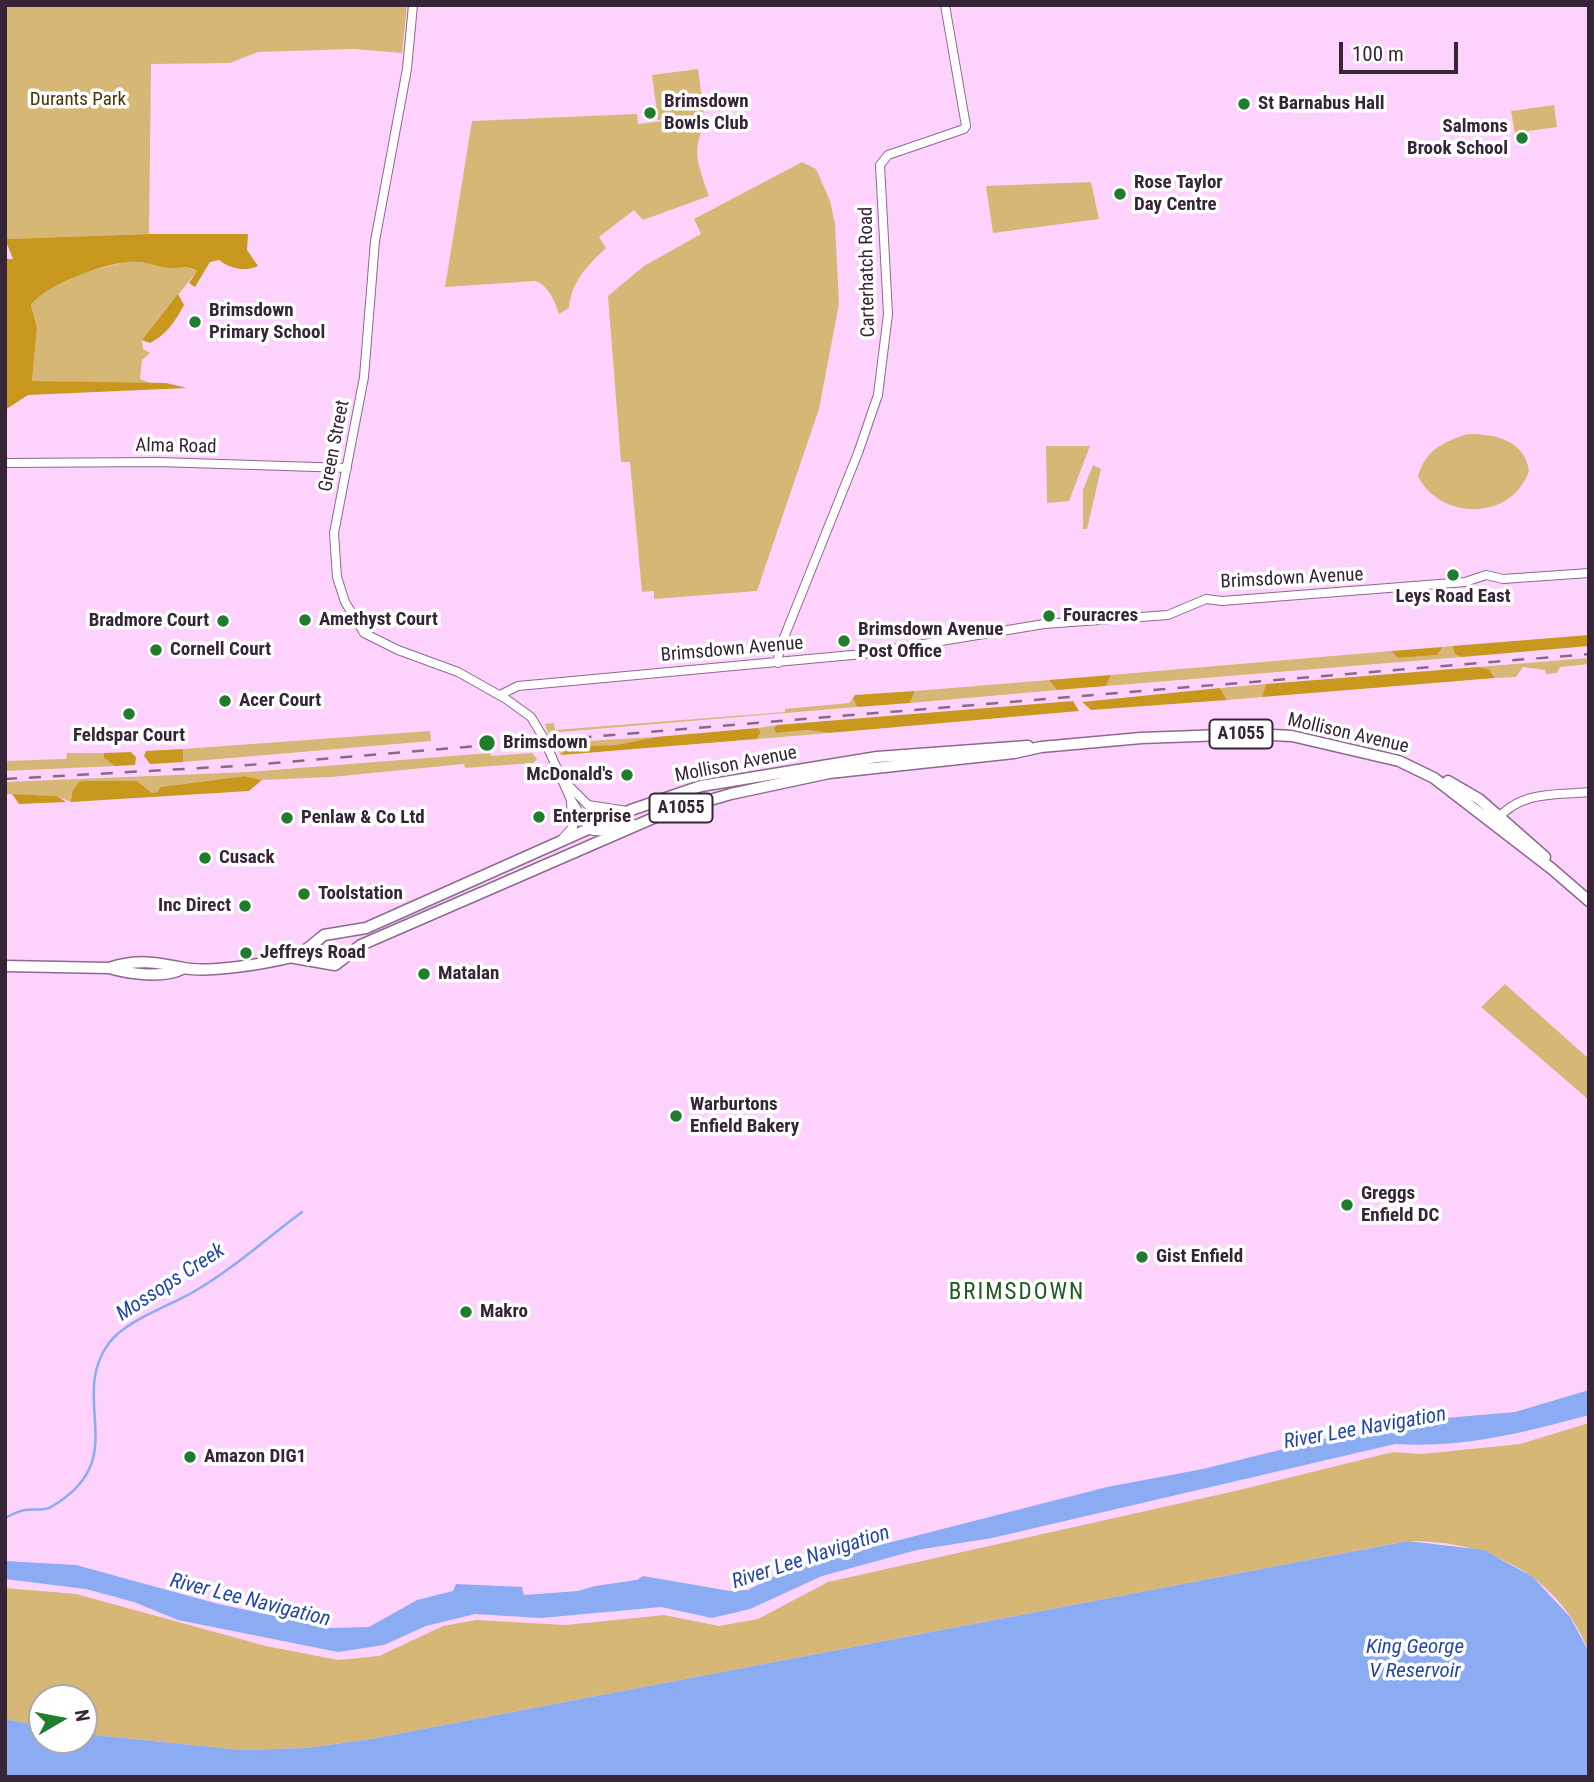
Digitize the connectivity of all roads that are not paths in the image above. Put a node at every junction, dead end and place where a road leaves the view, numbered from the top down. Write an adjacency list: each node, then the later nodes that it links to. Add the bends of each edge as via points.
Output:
1 (413, 5): 4 (street, Green Street, via 404,86 381,201 364,377)
2 (945, 5): 6 (street, Carterhatch Road, via 967,126 888,155 880,165 888,314 878,395 779,650)
3 (5, 463): 4 (street, Alma Road)
4 (347, 468): 7 (street, Green Street, via 334,533 334,559 345,602 365,633)
5 (1589, 573): 6 (street, Brimsdown Avenue, via 1503,579 1486,575 1465,582 1206,599 1168,615 1044,624)
6 (778, 663): 7 (street, Brimsdown Avenue, via 519,686)
7 (500, 695): 9 (street, Green Street, via 534,721)
8 (1041, 747): 13 (main road, Mollison Avenue / A1055, via 1013,745 847,760 701,786); 14 (main road, Mollison Avenue / A1055, via 1219,734 1292,736 1399,761 1446,780 1471,794); 15 (main road, Mollison Avenue / A1055, via 829,773 731,794)
9 (561, 778): 11 (street, Green Street); 12 (street, Green Street)
10 (1589, 792): 14 (street, via 1525,798)
11 (570, 800): 15 (street, Green Street); 16 (street, via 573,827)
12 (588, 804): 13 (street); 15 (street, Green Street)
13 (631, 810): 15 (main road, Mollison Avenue / A1055)
14 (1496, 820): 17 (main road, Mollison Avenue / A1055, via 1546,858 1552,869)
15 (596, 832): 16 (main road, Mollison Avenue / A1055); 20 (main road, Mollison Avenue / A1055)
16 (553, 847): 18 (main road, Mollison Avenue / A1055, via 366,928)
17 (1589, 901)
18 (338, 934): 19 (main road, Mollison Avenue / A1055, via 324,935); 20 (main road, via 346,941)
19 (317, 943): 21 (main road, Mollison Avenue / A1055); 22 (main road, via 316,954)
20 (347, 956): 22 (main road, Mollison Avenue / A1055, via 335,965)
21 (289, 957): 22 (main road, Mollison Avenue / A1055); 23 (main road, Mollison Avenue / A1055, via 184,968 174,973)
22 (323, 963)
23 (5, 966)

